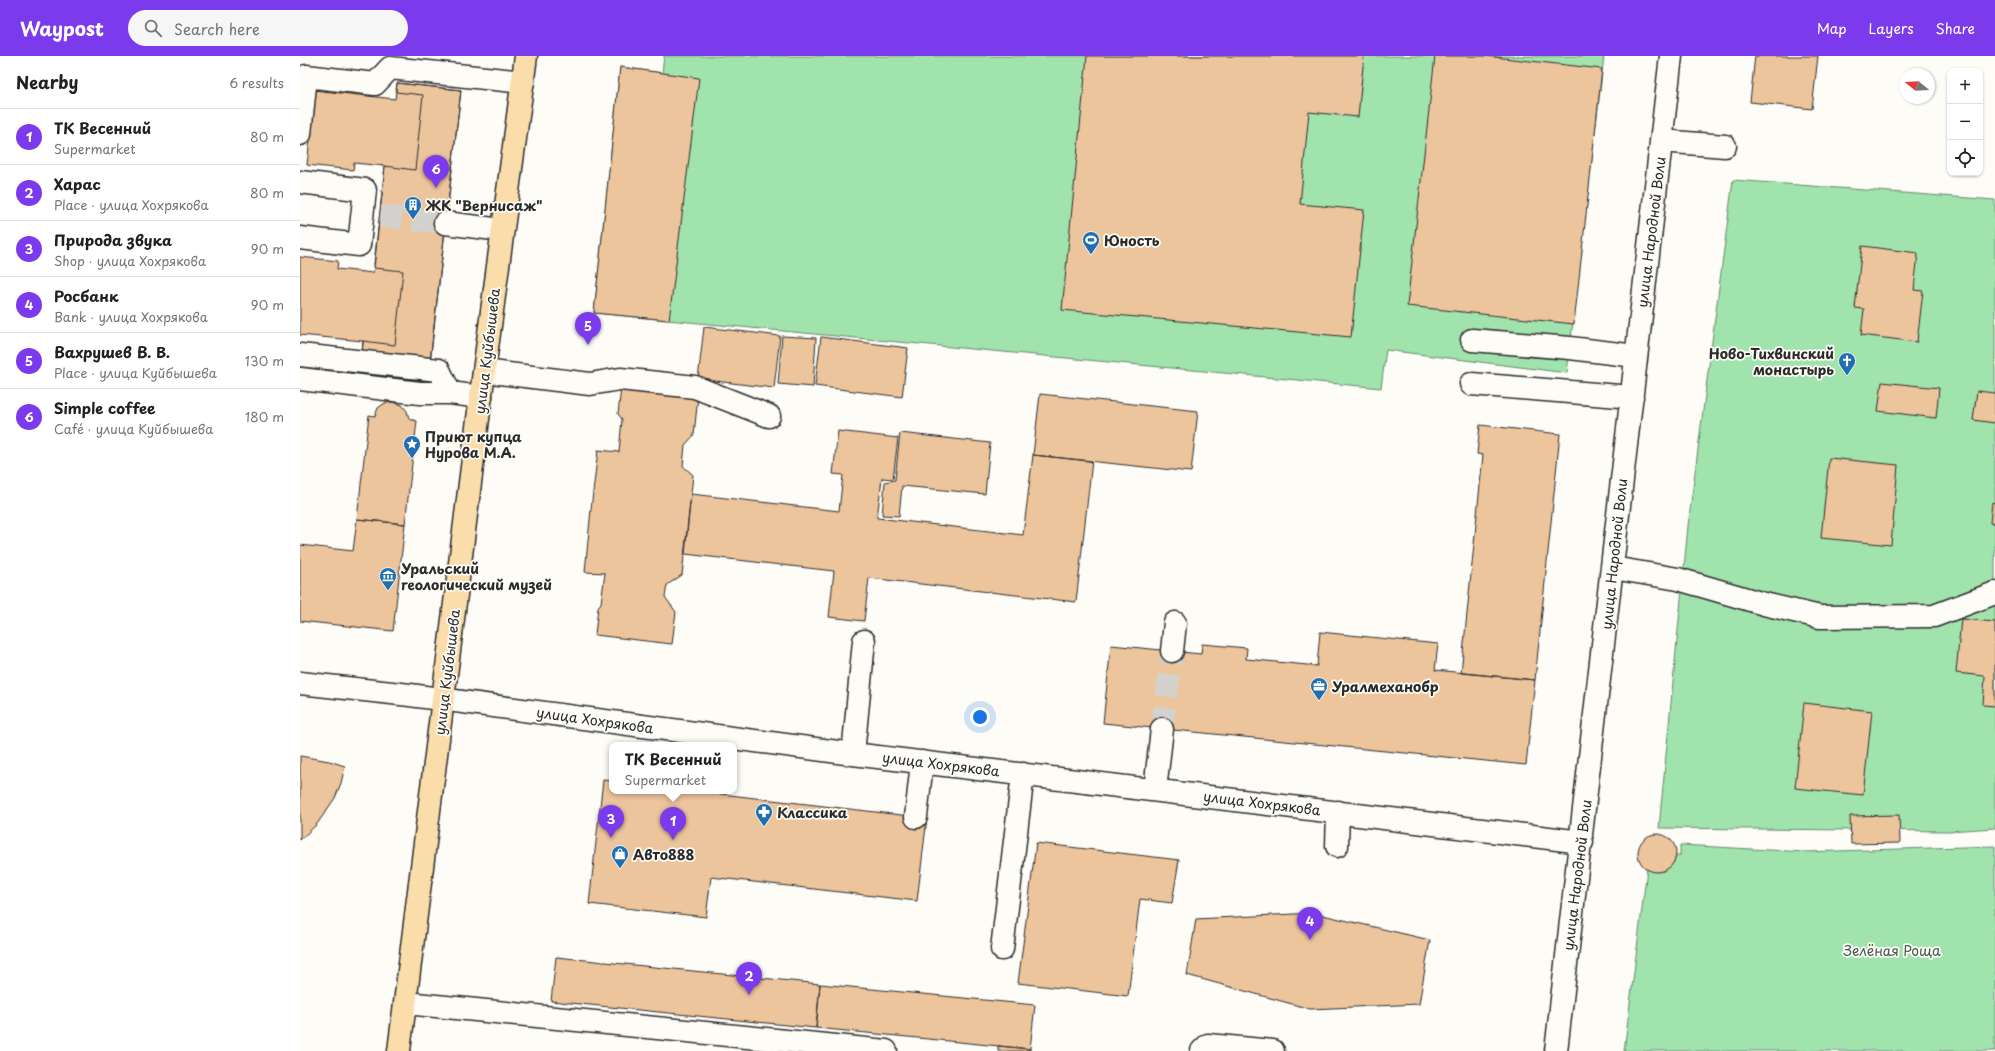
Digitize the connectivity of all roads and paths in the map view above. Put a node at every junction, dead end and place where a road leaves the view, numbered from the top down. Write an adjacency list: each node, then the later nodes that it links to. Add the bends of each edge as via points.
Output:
1 (526, 56): 3 (main road, улица Куйбышева)
2 (1671, 56): 5 (street, улица Народной Воли)
3 (523, 82): 4 (street, via 390,68 376,84 306,76); 9 (main road, улица Куйбышева)
4 (300, 134)
5 (1661, 141): 6 (street); 13 (street, улица Народной Воли)
6 (1725, 146)
7 (300, 182): 10 (street, via 365,190 371,215 359,245)
8 (445, 223): 9 (street)
9 (502, 230): 14 (main road, улица Куйбышева)
10 (300, 238)
11 (1472, 340): 13 (street)
12 (300, 355): 17 (street, via 439,370)
13 (1636, 356): 19 (street, улица Народной Воли)
14 (484, 371): 18 (main road, улица Куйбышева); 20 (street, via 590,384 620,378 695,387)
15 (300, 379): 17 (street, via 420,393)
16 (1471, 384): 19 (street)
17 (450, 393): 18 (street)
18 (481, 397): 27 (main road, улица Куйбышева)
19 (1632, 397): 21 (street, улица Народной Воли)
20 (769, 416)
21 (1613, 568): 22 (street, via 1678,579 1820,617 1934,616); 35 (street, улица Народной Воли)
22 (1995, 593)
23 (1175, 623): 25 (street)
24 (864, 641): 29 (street)
25 (1172, 651)
26 (300, 683): 27 (street, улица Хохрякова)
27 (443, 700): 29 (street, улица Хохрякова); 38 (main road, улица Куйбышева)
28 (1162, 729): 32 (street)
29 (853, 754): 30 (street, улица Хохрякова)
30 (922, 762): 31 (street, улица Хохрякова); 34 (street)
31 (1023, 774): 32 (street, улица Хохрякова); 37 (street)
32 (1155, 790): 33 (street, улица Хохрякова)
33 (1338, 812): 35 (street, улица Хохрякова); 36 (street)
34 (916, 817)
35 (1582, 842): 43 (street, улица Народной Воли)
36 (1338, 846)
37 (1002, 949)
38 (406, 1003): 40 (main road, улица Куйбышева); 41 (street)
39 (1206, 1049): 42 (street)
40 (399, 1051)
41 (886, 1051)
42 (1273, 1051)
43 (1556, 1051)

